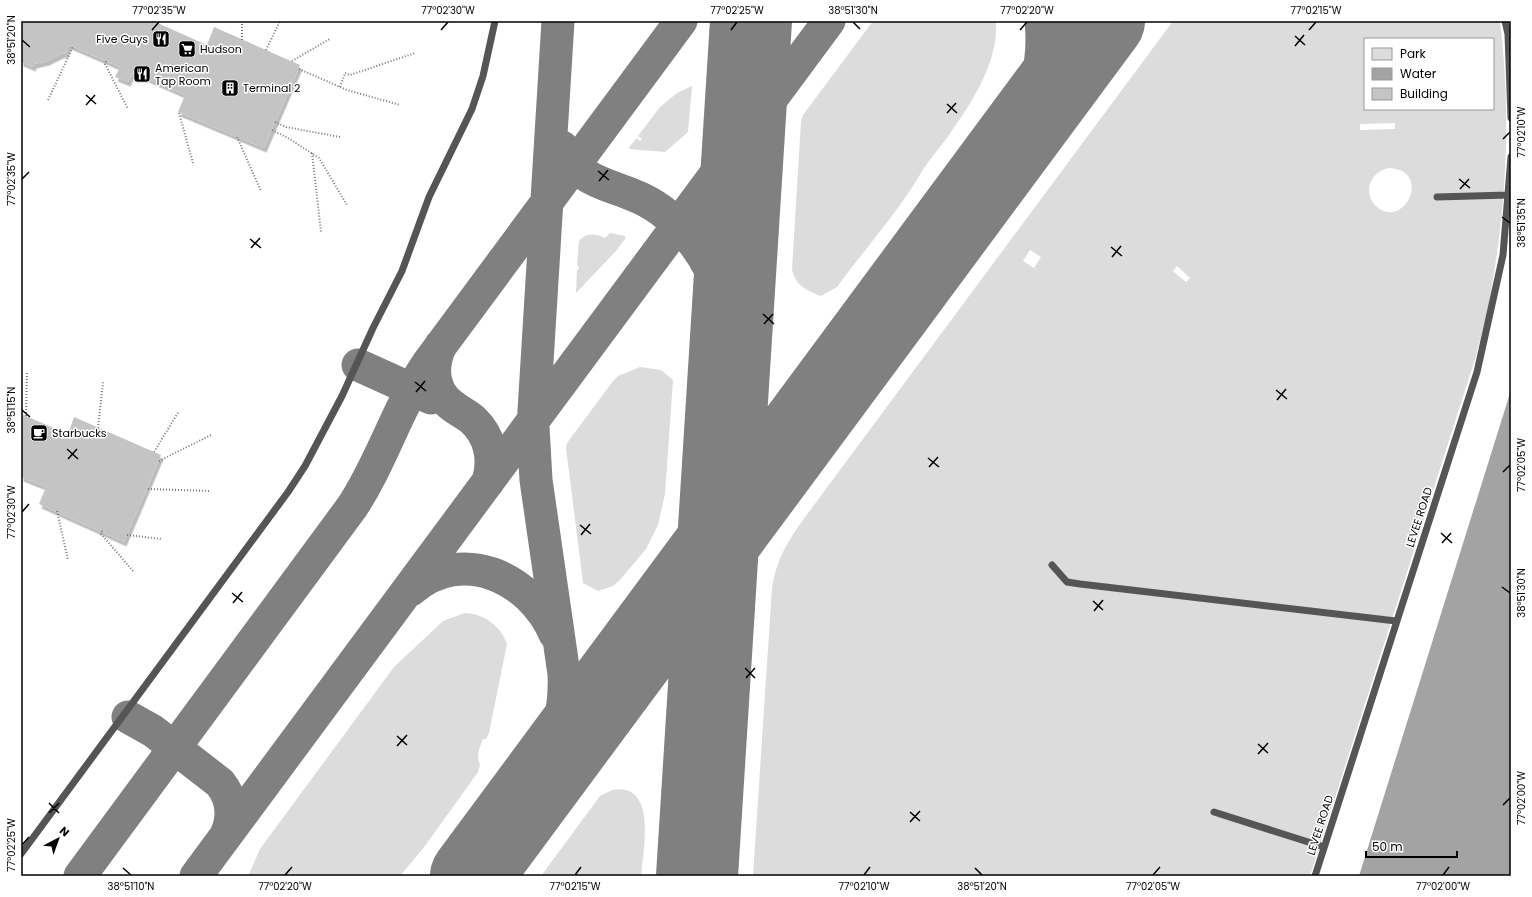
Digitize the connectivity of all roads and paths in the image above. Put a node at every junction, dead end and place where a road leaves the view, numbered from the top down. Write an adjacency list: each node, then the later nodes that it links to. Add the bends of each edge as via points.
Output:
1 (242, 21): 6 (path)
2 (280, 21): 8 (path)
3 (495, 21): 51 (lane, via 483,76 472,109 429,197 402,272 305,466)
4 (1505, 21): 18 (lane, via 1508,34)
5 (330, 38): 11 (path)
6 (242, 40)
7 (73, 47): 14 (path)
8 (266, 50)
9 (415, 53): 13 (path, via 350,75 345,74)
10 (106, 61): 16 (path, via 105,64)
11 (292, 61)
12 (299, 68): 13 (path)
13 (340, 87): 15 (path)
14 (48, 100)
15 (400, 105)
16 (128, 109)
17 (180, 113): 25 (path)
18 (1511, 118)
19 (276, 122): 22 (path, via 286,127)
20 (272, 130): 23 (path)
21 (237, 137): 26 (path)
22 (340, 138)
23 (312, 153): 29 (path, via 319,158); 30 (path)
24 (1511, 157): 27 (lane, LEVEE ROAD)
25 (193, 163)
26 (261, 191)
27 (1508, 195): 28 (lane); 48 (lane, LEVEE ROAD, via 1503,255 1477,372)
28 (1437, 197)
29 (347, 205)
30 (321, 232)
31 (27, 371): 34 (path)
32 (103, 382): 35 (path)
33 (179, 411): 37 (path)
34 (26, 416)
35 (98, 428)
36 (211, 434): 38 (path)
37 (154, 452)
38 (159, 461)
39 (148, 489): 40 (path)
40 (210, 491)
41 (56, 511): 45 (path)
42 (102, 531): 47 (path, via 101,534)
43 (127, 535): 44 (path)
44 (162, 538)
45 (68, 560)
46 (1052, 565): 48 (lane, via 1067,582)
47 (134, 572)
48 (1396, 621): 50 (lane, LEVEE ROAD)
49 (1214, 812): 50 (lane)
50 (1324, 847): 52 (lane, LEVEE ROAD)
51 (21, 854)
52 (1315, 876)

